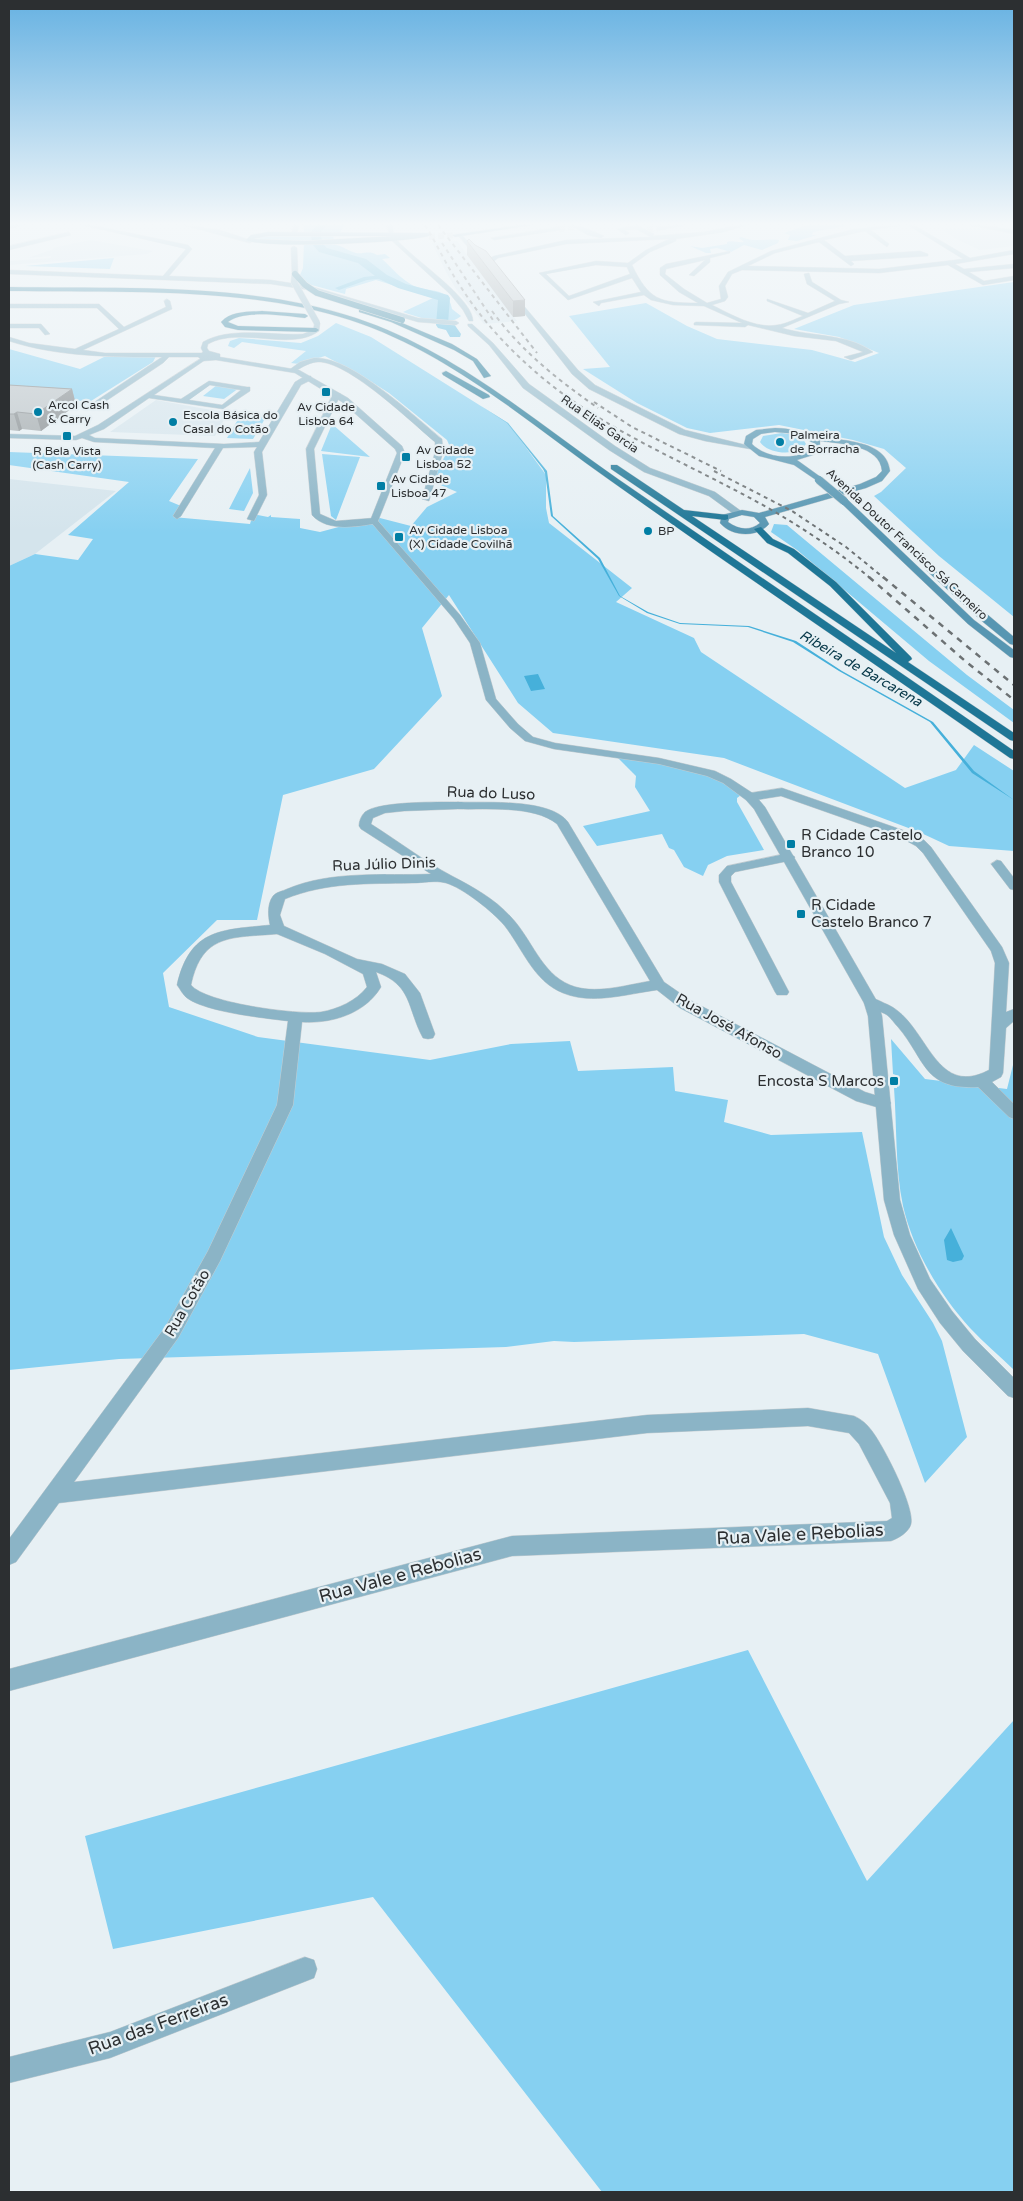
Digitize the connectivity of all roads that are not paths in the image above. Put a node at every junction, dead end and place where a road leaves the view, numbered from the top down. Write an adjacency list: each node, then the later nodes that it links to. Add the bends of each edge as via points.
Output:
1 (42, 328): 16 (street)
2 (122, 328): 15 (street)
3 (129, 328): 15 (street)
4 (236, 328): 5 (highway)
5 (261, 328)
6 (316, 328): 22 (street, via 309,335 296,337 219,337 205,343)
7 (356, 328): 18 (highway)
8 (378, 328): 32 (highway, via 473,377)
9 (391, 328): 20 (highway)
10 (406, 328): 20 (highway)
11 (420, 328): 20 (highway, bridge)
12 (476, 328): 50 (street, Rua Elias Garcia, via 526,386 612,448 647,470 712,494)
13 (540, 328): 34 (street, via 584,381)
14 (774, 328): 23 (street, via 837,339 870,352)
15 (124, 330): 19 (street)
16 (47, 334)
17 (9, 339): 19 (street, via 28,345)
18 (384, 339)
19 (75, 351): 21 (street, via 105,355)
20 (456, 354): 24 (highway, via 475,360 490,378)
21 (168, 355): 22 (street); 31 (street)
22 (204, 356): 26 (street); 29 (street)
23 (847, 357)
24 (462, 362)
25 (437, 367): 32 (highway, via 484,396)
26 (293, 370): 27 (street); 48 (street, via 309,361 327,360 371,386 439,441)
27 (308, 378): 28 (street); 38 (street, via 298,384)
28 (336, 394): 55 (street, via 396,444 401,453); 55 (street, via 310,449 316,515 335,524)
29 (147, 396): 30 (street); 36 (street)
30 (182, 401): 30 (street, via 223,407 247,389 209,383)
31 (91, 407)
32 (524, 415): 62 (highway)
33 (759, 432): 34 (street, via 730,437); 37 (main road, via 785,430); 41 (main road, via 749,438)
34 (687, 434): 41 (street)
35 (9, 436): 36 (street)
36 (83, 436): 40 (street, via 94,440)
37 (809, 436): 39 (main road); 42 (main road, via 816,442)
38 (262, 444): 40 (street); 54 (street, via 258,452 263,495)
39 (856, 445): 42 (main road, via 830,445); 52 (main road, via 883,458 887,467 883,475 854,489)
40 (221, 446): 51 (street)
41 (750, 447): 43 (main road, Avenida Doutor Francisco Sá Carneiro, via 761,454)
42 (815, 451): 43 (main road, via 798,457); 45 (main road, Avenida Doutor Francisco Sá Carneiro, via 810,459)
43 (779, 458): 45 (main road, Avenida Doutor Francisco Sá Carneiro, via 797,463)
44 (603, 459): 49 (highway)
45 (822, 477): 59 (main road, Avenida Doutor Francisco Sá Carneiro, bridge, via 971,622)
46 (837, 483): 47 (main road, Avenida Doutor Francisco Sá Carneiro)
47 (856, 498)
48 (426, 499)
49 (677, 509): 53 (highway, via 703,516); 60 (highway)
50 (738, 513): 52 (main road); 53 (main road)
51 (177, 516)
52 (758, 516): 56 (main road, via 765,524)
53 (725, 517): 56 (main road, via 724,523 732,529)
54 (251, 519)
55 (374, 520): 63 (street, via 457,617 475,643 491,700 529,739 554,746 660,760 703,771 727,781)
56 (758, 529): 60 (highway, via 770,541 791,552 833,584)
57 (925, 564): 58 (main road, Avenida Doutor Francisco Sá Carneiro)
58 (1014, 642)
59 (1014, 655)
60 (928, 680): 61 (highway)
61 (1014, 738)
62 (1014, 756)
63 (750, 797): 64 (street); 75 (street, via 782,792 920,843 997,950 1002,963)
64 (789, 857): 71 (street, via 731,869 725,874 725,882); 72 (street)
65 (997, 864): 67 (street)
66 (448, 879): 68 (street, Rua Júlio Dinis, via 346,879 301,887 279,897 274,915); 70 (street, Rua Júlio Dinis, via 489,903 506,918 540,970 552,982 569,990 590,993); 70 (street, Rua do Luso, via 364,826 365,820 380,810 423,806 548,812 562,822)
67 (1014, 886)
68 (278, 929): 69 (street); 74 (street, via 227,934 210,940 196,951 187,967 184,985 192,995 208,1002)
69 (350, 961): 74 (street, via 369,971 374,987 369,996 353,1008 319,1018); 76 (street, via 383,967 405,978)
70 (659, 985): 78 (street, Rua José Afonso, via 685,1004 861,1097)
71 (782, 992)
72 (873, 1010): 77 (street, via 892,1011 940,1074); 78 (street)
73 (1014, 1014): 75 (street)
74 (295, 1018): 81 (street, Rua Cotão, via 285,1105 214,1256 172,1332)
75 (998, 1026): 77 (street, via 996,1073)
76 (428, 1034)
77 (984, 1085): 79 (street)
78 (882, 1103): 80 (street, via 892,1200 902,1235 924,1284 969,1345)
79 (1014, 1113)
80 (1014, 1390)
81 (54, 1494): 82 (street, Rua Cotão); 83 (street, Rua Vale e Rebolias, via 647,1424 808,1417 854,1424 866,1438 899,1501 902,1522 891,1531 512,1546)
82 (9, 1555)
83 (9, 1680)
84 (305, 1969): 85 (street, Rua das Ferreiras, via 110,2045)
85 (9, 2070)

